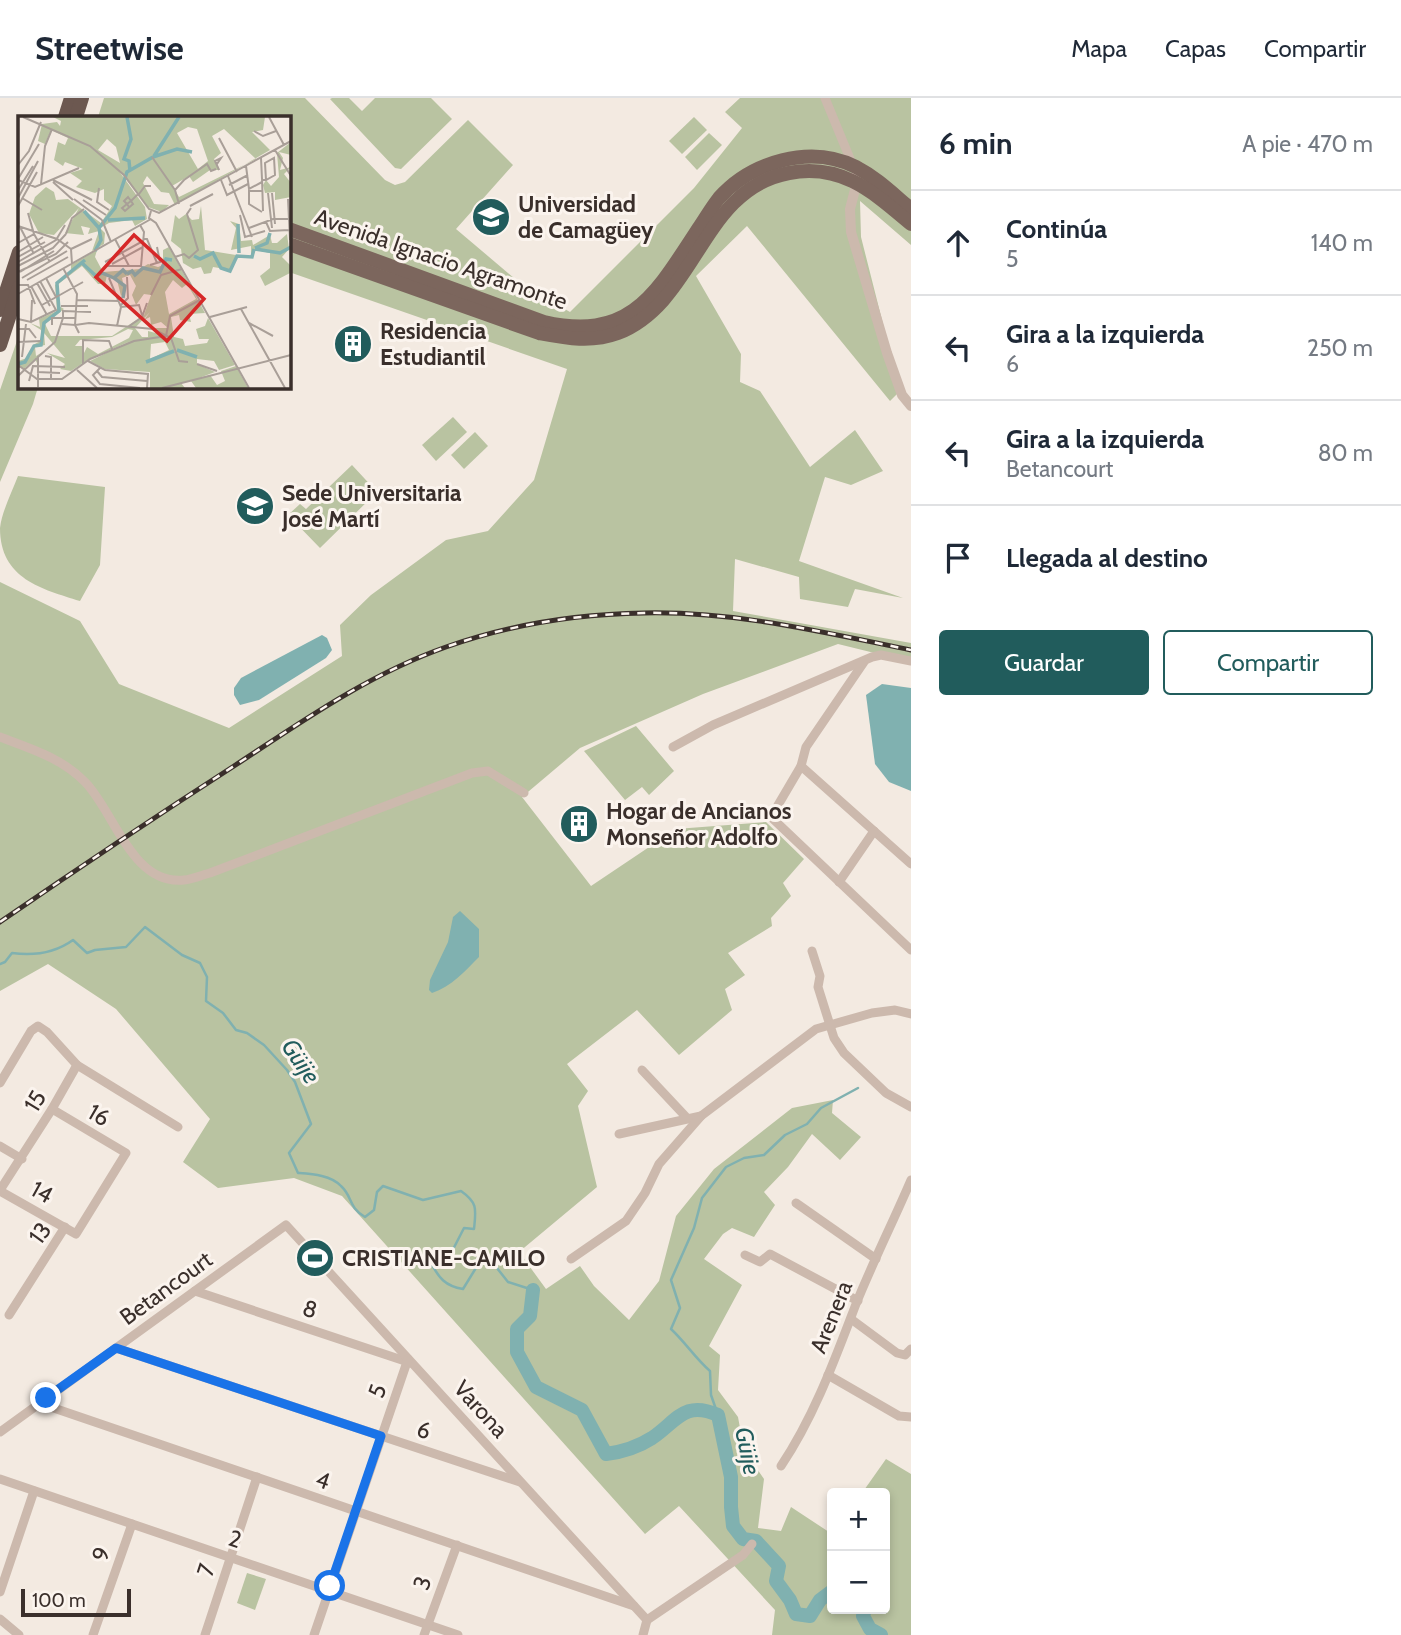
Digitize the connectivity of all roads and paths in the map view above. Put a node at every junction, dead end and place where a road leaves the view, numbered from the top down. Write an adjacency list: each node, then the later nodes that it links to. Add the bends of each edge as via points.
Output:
1 (825, 98): 2 (street)
2 (853, 166): 3 (street); 4 (main road, Avenida Ignacio Agramonte); 6 (main road, Avenida Ignacio Agramonte, via 805,158 758,167 717,200 655,292 611,323 581,328 544,322)
3 (857, 182): 5 (main road, Avenida Ignacio Agramonte); 7 (main road, Avenida Ignacio Agramonte, via 813,171 775,175 757,184 724,210 673,288 651,311 619,332 582,340 539,333); 12 (street, via 850,209 851,232 887,353 902,395)
4 (911, 209)
5 (911, 224)
6 (290, 229)
7 (290, 244)
8 (18, 255): 10 (highway)
9 (18, 290): 11 (highway)
10 (0, 310)
11 (0, 345)
12 (911, 406)
13 (911, 661): 14 (street, via 881,655)
14 (864, 662): 16 (street, via 713,725); 17 (street, via 806,747)
15 (0, 737): 18 (street, via 69,767 88,784 143,866 170,879 210,873 472,772 488,771)
16 (673, 747)
17 (801, 766): 19 (street); 21 (street, via 771,817)
18 (524, 793)
19 (874, 831): 20 (street); 21 (street)
20 (911, 864)
21 (839, 882): 22 (street)
22 (911, 950)
23 (812, 951): 25 (street)
24 (911, 1014): 25 (street, via 894,1010)
25 (829, 1024): 29 (street, via 844,1053 886,1093); 31 (street, via 816,1029)
26 (77, 1065): 28 (street, via 38,1026); 30 (street, 15); 33 (street)
27 (642, 1070): 32 (street)
28 (0, 1083)
29 (911, 1107)
30 (52, 1110): 36 (street, 16); 37 (street, 15)
31 (701, 1116): 32 (street); 44 (street, via 659,1164 626,1221)
32 (687, 1118): 34 (street)
33 (178, 1127)
34 (619, 1134)
35 (0, 1146): 37 (street, 14)
36 (126, 1153): 42 (street, 13, via 76,1234)
37 (22, 1159): 39 (street, 15)
38 (911, 1180): 45 (street, Arenera)
39 (0, 1191): 42 (street, 14)
40 (796, 1203): 45 (street)
41 (286, 1225): 46 (street, Betancourt); 52 (street, Varona)
42 (65, 1227): 48 (street, 13)
43 (745, 1255): 47 (street, via 760,1262 770,1254)
44 (571, 1259)
45 (876, 1259): 47 (street, Arenera)
46 (195, 1291): 50 (street, Betancourt); 52 (street, 8)
47 (858, 1301): 49 (street, Arenera)
48 (9, 1315)
49 (851, 1319): 51 (street, via 897,1353 905,1355); 53 (street, Arenera)
50 (116, 1348): 54 (street, Betancourt); 57 (street, 6)
51 (911, 1349)
52 (410, 1362): 57 (street, 5); 61 (street, Varona)
53 (828, 1375): 55 (street, via 900,1416); 58 (street, Arenera)
54 (39, 1403): 56 (street, Betancourt); 59 (street, 4)
55 (911, 1417)
56 (0, 1432)
57 (381, 1436): 61 (street, 6); 63 (street, 5)
58 (781, 1466)
59 (257, 1477): 63 (street, 4); 67 (street, 7)
60 (0, 1479): 62 (street, 2)
61 (522, 1483): 70 (street, Varona)
62 (34, 1491): 64 (street, 2); 69 (street)
63 (355, 1511): 66 (street, 4); 68 (street, 5)
64 (132, 1524): 67 (street, 2); 75 (street, 9)
65 (752, 1544): 72 (street, via 743,1556)
66 (457, 1545): 70 (street, 4); 73 (street, 3)
67 (230, 1558): 68 (street, 2); 76 (street, 7)
68 (329, 1591): 73 (street, 2); 77 (street, 5)
69 (0, 1592)
70 (635, 1606): 72 (street, Varona)
71 (0, 1619): 74 (street)
72 (647, 1620): 80 (street)
73 (427, 1625): 78 (street, 3); 79 (street, 2)
74 (19, 1635)
75 (93, 1635)
76 (205, 1635)
77 (314, 1635)
78 (424, 1635)
79 (458, 1635)
80 (643, 1635)

